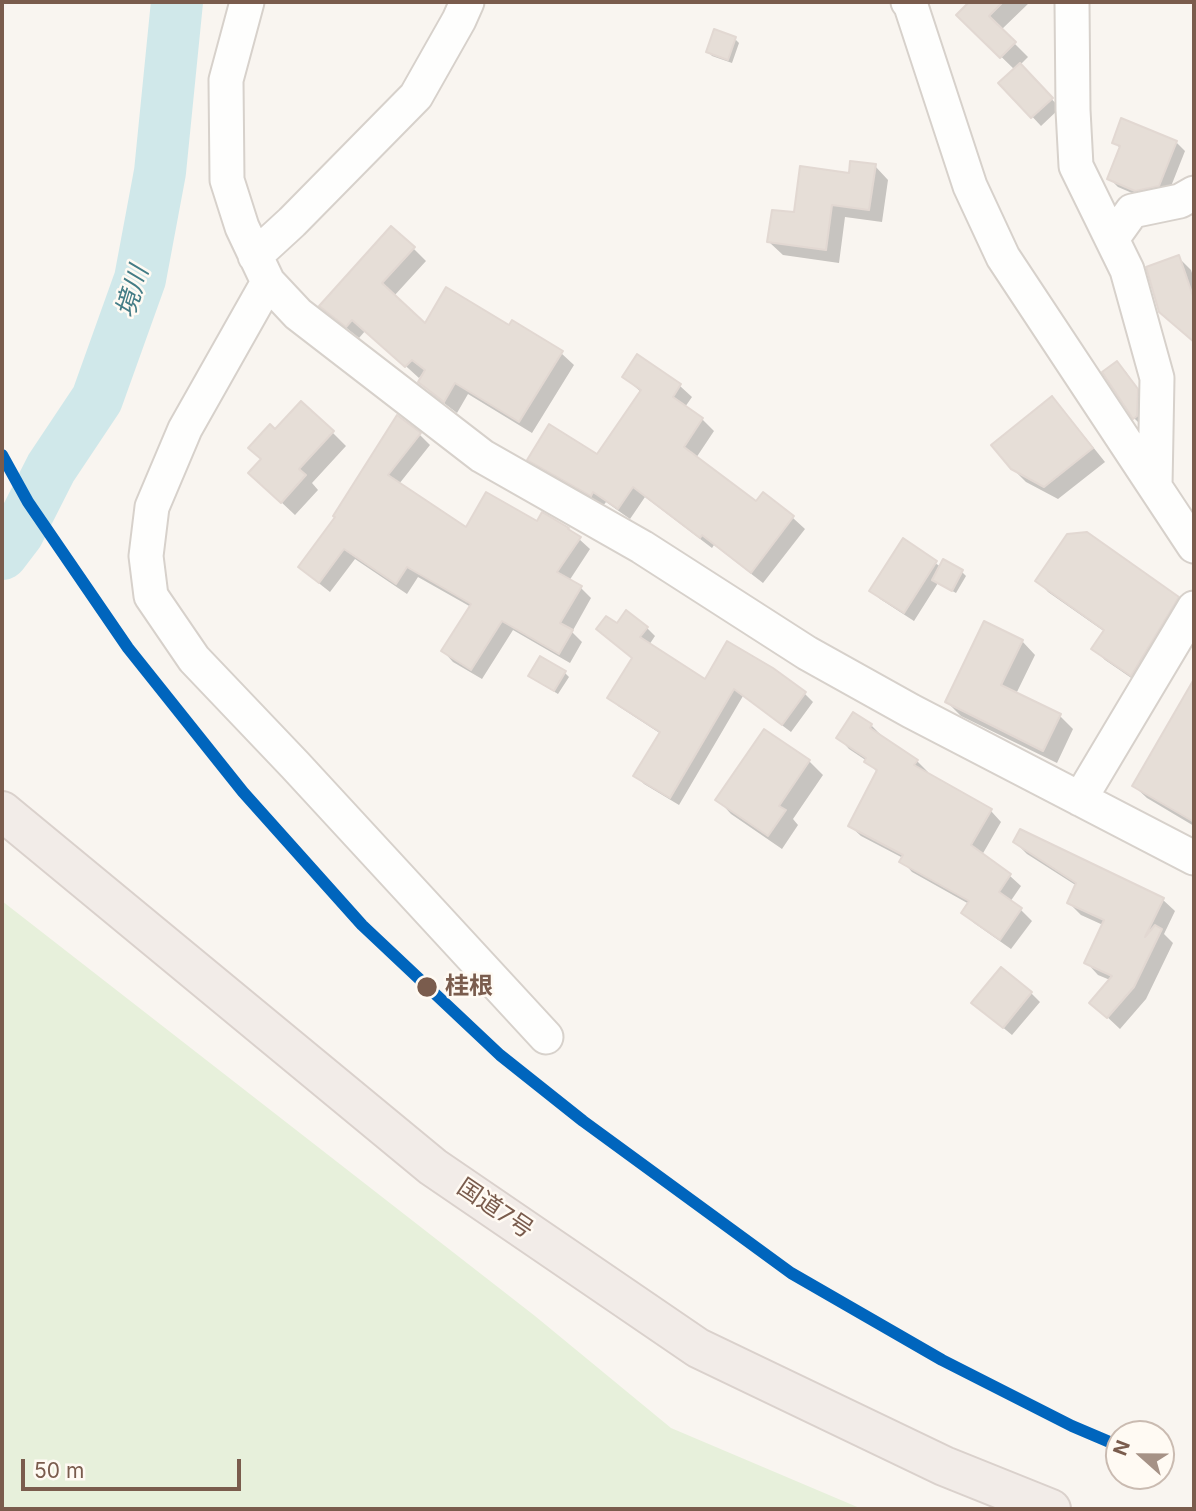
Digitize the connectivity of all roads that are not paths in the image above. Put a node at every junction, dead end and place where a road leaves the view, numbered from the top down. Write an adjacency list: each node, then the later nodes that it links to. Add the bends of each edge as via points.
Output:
1 (247, 2): 7 (street, via 226,80 227,180)
2 (467, 2): 7 (street, via 416,96 292,222)
3 (908, 2): 8 (street, via 970,186 1003,257)
4 (1072, 2): 6 (street, via 1076,166)
5 (1194, 193): 6 (street, via 1180,201 1132,211)
6 (1112, 239): 8 (street, via 1126,270 1157,379)
7 (262, 269): 11 (street, via 298,314 482,456 642,547 807,653); 14 (street, via 152,508 146,556 151,596 194,659)
8 (1155, 486): 9 (street)
9 (1194, 545)
10 (1194, 608): 11 (street)
11 (1080, 799): 13 (street)
12 (2, 811): 15 (highway, 国道7号, via 433,1167 698,1348 944,1466)
13 (1194, 858)
14 (546, 1037)
15 (1051, 1509)

